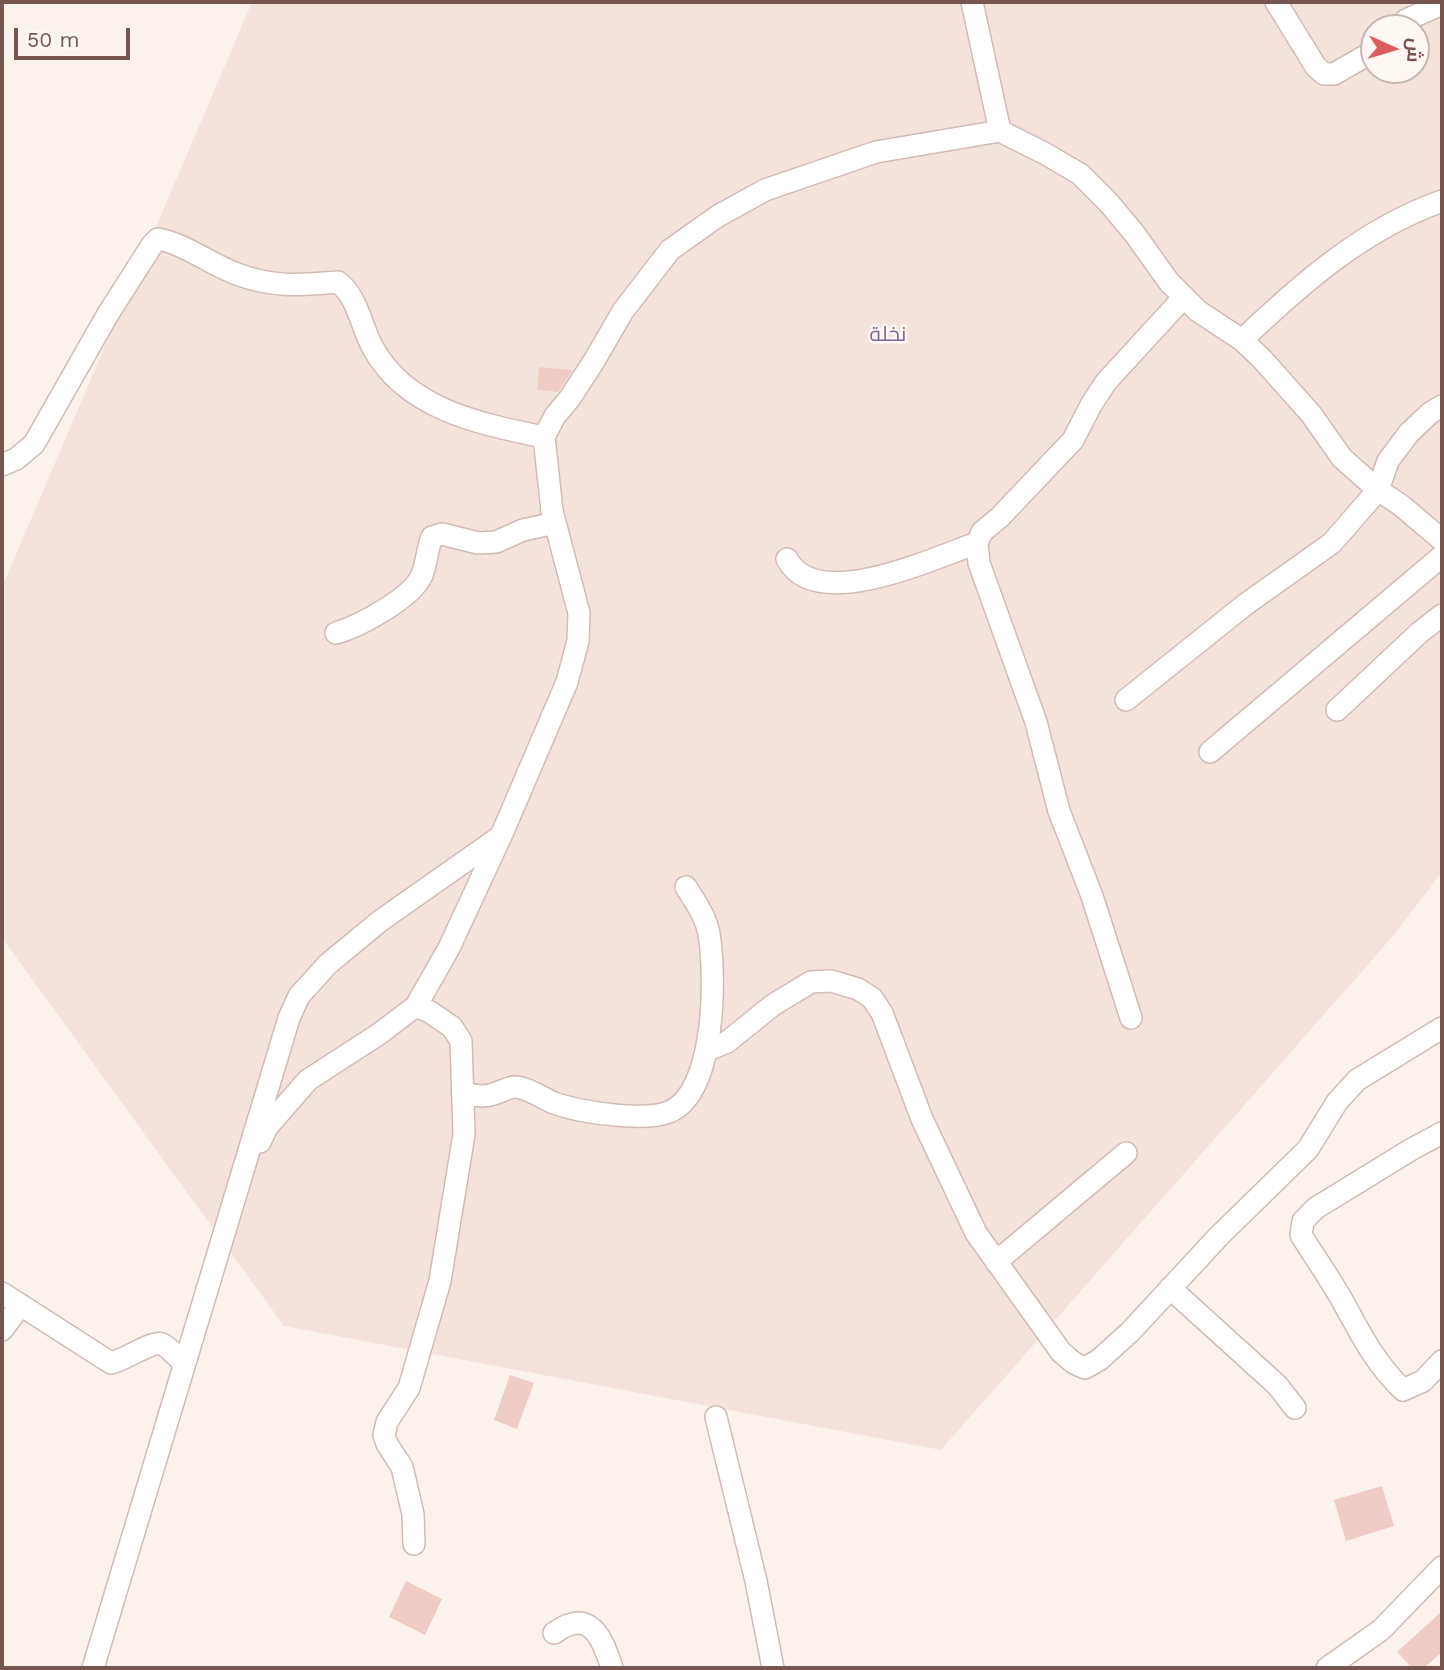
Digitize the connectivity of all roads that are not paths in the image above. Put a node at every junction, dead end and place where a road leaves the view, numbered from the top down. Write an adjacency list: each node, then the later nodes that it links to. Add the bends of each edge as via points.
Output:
1 (972, 2): 6 (street)
2 (1276, 2): 5 (street, via 1324,74 1334,74)
3 (1442, 4): 4 (street)
4 (1410, 14)
5 (1360, 59)
6 (1000, 131): 8 (street, via 1080,174); 11 (street, via 876,152 765,190 718,216 670,250 623,310)
7 (1442, 201): 9 (street, via 1372,232 1299,286)
8 (1184, 297): 9 (street); 16 (street, via 1106,382 1073,440 982,532)
9 (1242, 340): 13 (street, via 1283,382 1342,458)
10 (1442, 406): 13 (street, via 1409,433 1388,461)
11 (544, 437): 12 (street, via 479,424 425,401 375,352 346,288 338,282 270,284 158,239 108,314 34,444); 14 (street)
12 (2, 465)
13 (1378, 490): 15 (street); 21 (street, via 1332,543 1246,604)
14 (555, 523): 20 (street, via 496,542 478,543 442,534 432,537 422,575 409,594); 24 (street, via 579,613 578,641 567,682)
15 (1442, 540)
16 (977, 543): 18 (street, via 875,578 838,584 807,578); 27 (street, via 979,563 1036,722 1059,811)
17 (1442, 556): 23 (street)
18 (787, 559)
19 (1442, 615): 22 (street)
20 (337, 633)
21 (1126, 700)
22 (1337, 709)
23 (1210, 752)
24 (501, 836): 26 (street, via 449,948); 33 (street, via 380,921 328,964 299,996)
25 (686, 887): 29 (street, via 709,934 712,1026)
26 (416, 1006): 30 (street, via 452,1027 461,1041); 33 (street, via 308,1080 267,1127)
27 (1131, 1018)
28 (1442, 1028): 35 (street, via 1357,1080 1337,1102 1308,1149)
29 (708, 1050): 30 (street, via 694,1086 669,1112 599,1114 514,1087 481,1097); 34 (street, via 727,1042 811,982 831,981 858,989 872,999 882,1013 922,1119 976,1233)
30 (463, 1093): 43 (street, via 464,1134 440,1281 409,1388 384,1435 405,1475)
31 (1442, 1133): 39 (street, via 1316,1208 1303,1222 1301,1234 1366,1346 1403,1390 1423,1381)
32 (1126, 1153): 34 (street)
33 (242, 1177): 40 (street)
34 (996, 1262): 35 (street, via 1061,1352 1085,1368 1111,1350)
35 (1170, 1288): 41 (street, via 1277,1385)
36 (2, 1293): 37 (street)
37 (21, 1305): 38 (street); 40 (street, via 111,1363 124,1361 152,1343 161,1344)
38 (2, 1330)
39 (1442, 1361)
40 (184, 1363): 46 (street)
41 (1295, 1408)
42 (716, 1417): 48 (street)
43 (414, 1544)
44 (1442, 1567): 49 (street, via 1381,1630)
45 (554, 1633): 47 (street, via 577,1621 592,1627 605,1645)
46 (93, 1668)
47 (612, 1668)
48 (773, 1668)
49 (1327, 1668)

